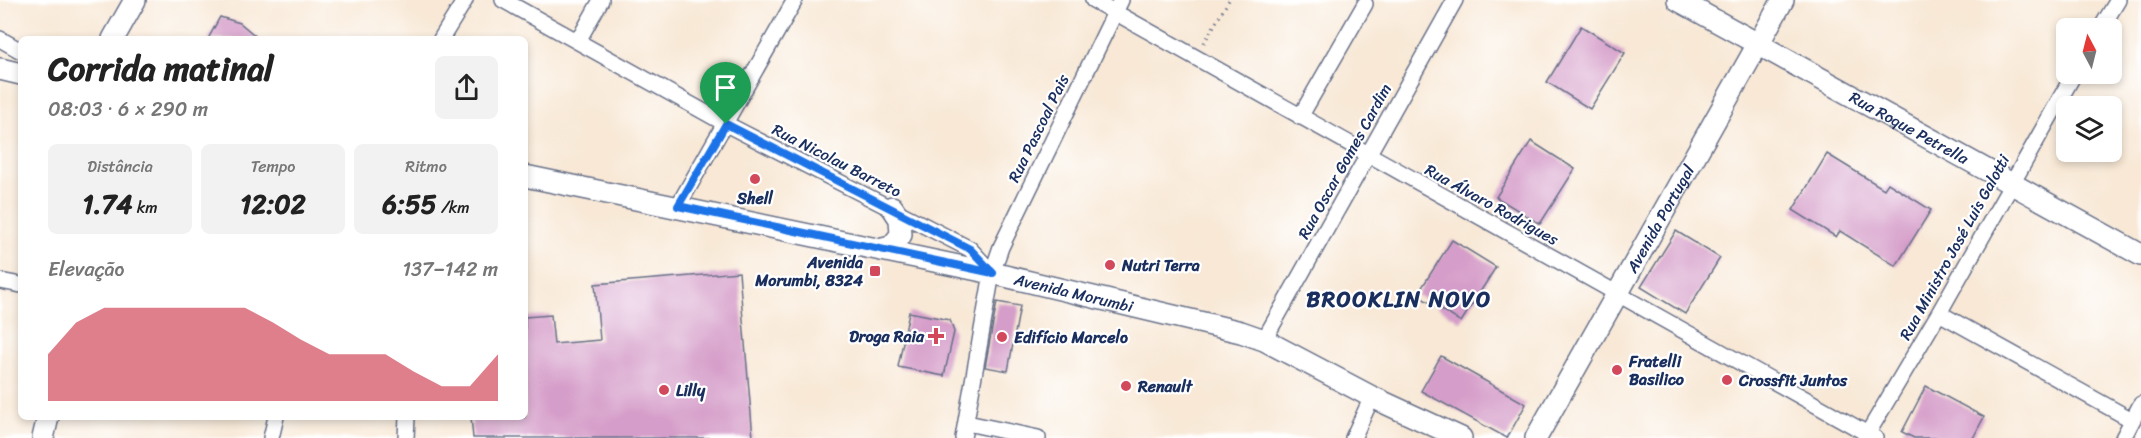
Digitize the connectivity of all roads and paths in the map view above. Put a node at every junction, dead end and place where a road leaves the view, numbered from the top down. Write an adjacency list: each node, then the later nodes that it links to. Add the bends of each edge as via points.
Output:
1 (135, 0): 15 (street)
2 (465, 0): 16 (street)
3 (503, 0): 18 (street, Rua Nicolau Barreto)
4 (601, 0): 18 (street)
5 (795, 0): 26 (street)
6 (1093, 0): 13 (street, Rua Álvaro Rodrigues)
7 (1229, 0): 21 (path)
8 (1455, 0): 27 (street, Rua Oscar Gomes Cardim)
9 (1678, 0): 19 (street, Rua Roque Petrella)
10 (1782, 0): 19 (street, Avenida Portugal)
11 (2118, 0): 14 (street)
12 (1365, 4): 25 (street)
13 (1117, 6): 21 (street, Rua Álvaro Rodrigues); 34 (street, Rua Pascoal Pais, via 1001,247)
14 (2107, 18)
15 (115, 36)
16 (443, 36)
17 (0, 39): 20 (street)
18 (578, 42): 26 (street, Rua Nicolau Barreto)
19 (1756, 46): 29 (street, Rua Roque Petrella); 37 (street, Avenida Portugal)
20 (18, 49)
21 (1195, 58): 25 (street, Rua Álvaro Rodrigues)
22 (0, 69): 23 (street)
23 (18, 73)
24 (2068, 84): 29 (street, Rua Ministro José Luis Galotti)
25 (1300, 117): 27 (street, Rua Álvaro Rodrigues)
26 (726, 124): 30 (street); 31 (street, Rua Nicolau Barreto)
27 (1368, 155): 37 (street, Rua Álvaro Rodrigues); 39 (street, Rua Oscar Gomes Cardim)
28 (528, 177): 30 (street, Avenida Morumbi)
29 (2011, 182): 33 (street, Rua Roque Petrella); 38 (street, Rua Ministro José Luis Galotti)
30 (678, 206): 32 (street, Avenida Morumbi)
31 (891, 207): 32 (street, via 900,219 901,235 891,247); 34 (street, Rua Nicolau Barreto, via 970,249)
32 (883, 249): 34 (street, Avenida Morumbi)
33 (2141, 255)
34 (993, 273): 39 (street, Avenida Morumbi); 46 (street, Rua Pascoal Pais)
35 (0, 281): 36 (street)
36 (18, 284)
37 (1618, 296): 47 (street, Rua Álvaro Rodrigues); 54 (street, Avenida Portugal)
38 (1939, 314): 45 (street); 47 (street, Rua Ministro José Luis Galotti)
39 (1264, 340): 40 (street, Avenida Morumbi)
40 (1372, 397): 52 (street); 53 (street, Avenida Morumbi)
41 (2141, 404): 45 (street)
42 (47, 420): 48 (street)
43 (275, 420): 49 (street)
44 (406, 420): 50 (street)
45 (2132, 420): 55 (street)
46 (965, 431): 51 (street)
47 (1869, 437)
48 (43, 438)
49 (271, 438)
50 (406, 438)
51 (1038, 438)
52 (1353, 438)
53 (1461, 438)
54 (1536, 438)
55 (2123, 438)

